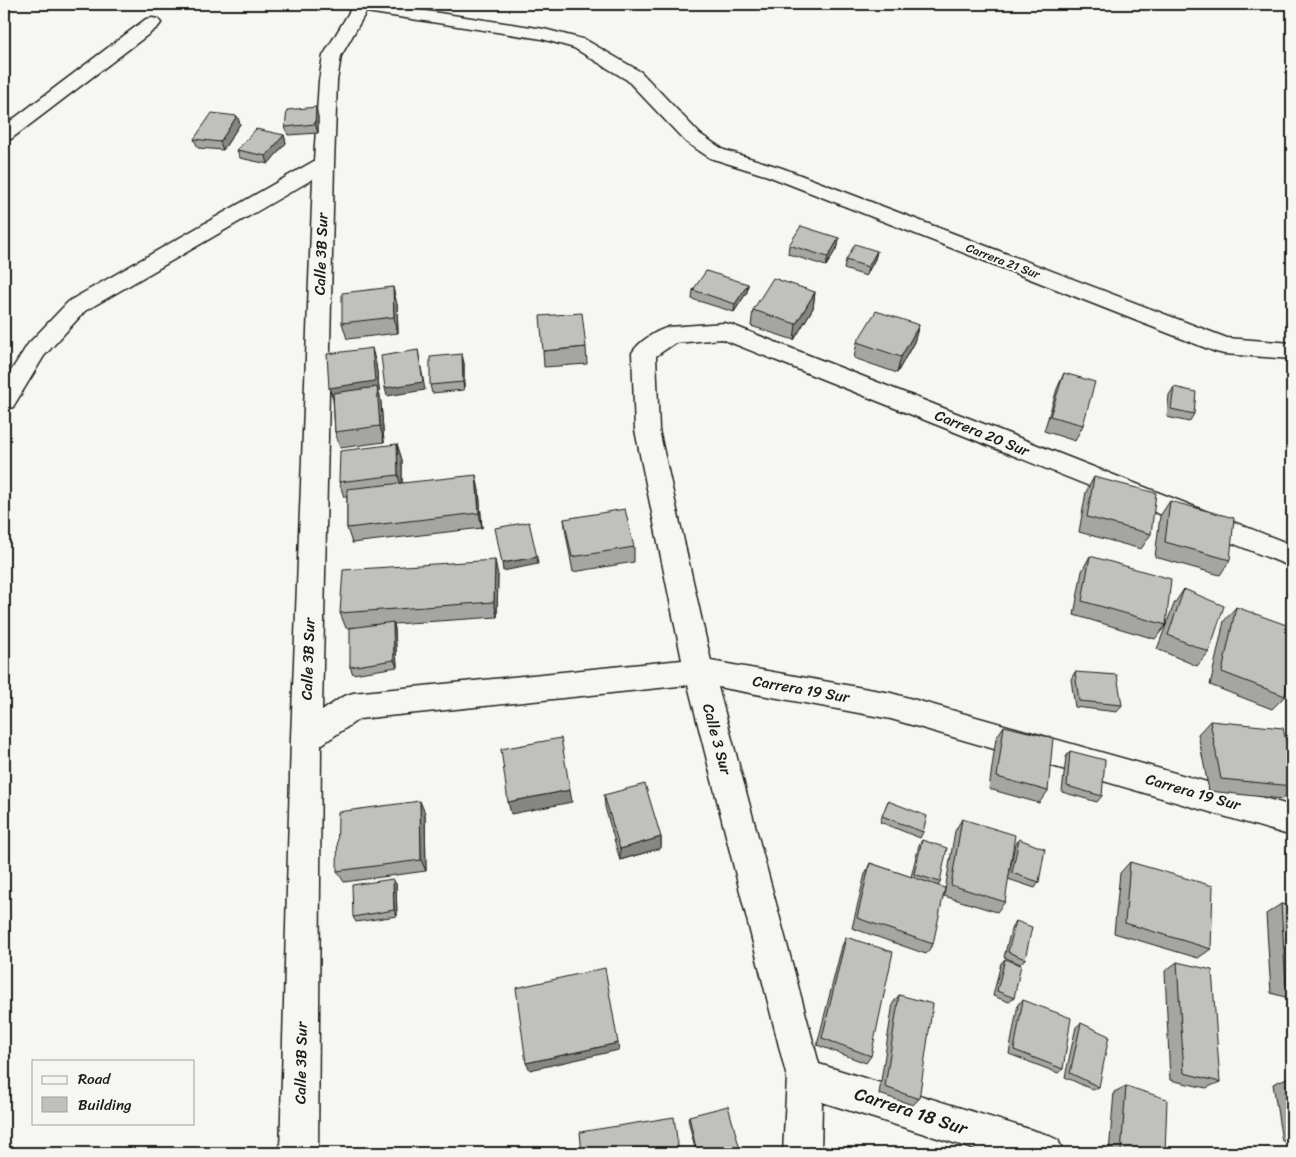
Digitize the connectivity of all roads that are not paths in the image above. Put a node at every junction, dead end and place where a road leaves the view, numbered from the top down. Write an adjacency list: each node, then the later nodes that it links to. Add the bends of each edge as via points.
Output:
1 (152, 24): 2 (street)
2 (4, 135)
3 (324, 164): 5 (street, Carrera 21 Sur, via 332,56 361,6 544,34 580,44 634,76 683,129 717,154 775,172 1224,346); 6 (street, via 76,306 36,350); 9 (street, Calle 3B Sur)
4 (669, 335): 7 (street, Carrera 20 Sur, via 724,331); 8 (street, Calle 3 Sur, via 644,353 647,430)
5 (1292, 351)
6 (4, 401)
7 (1292, 556)
8 (699, 670): 9 (street, Carrera 19 Sur, via 353,706); 10 (street, Carrera 19 Sur, via 891,706); 11 (street, Calle 3 Sur)
9 (306, 738): 12 (street, Calle 3B Sur)
10 (1292, 821)
11 (805, 1078): 13 (street, Calle 3 Sur); 14 (street, Carrera 18 Sur)
12 (299, 1153)
13 (802, 1153)
14 (1045, 1153)

